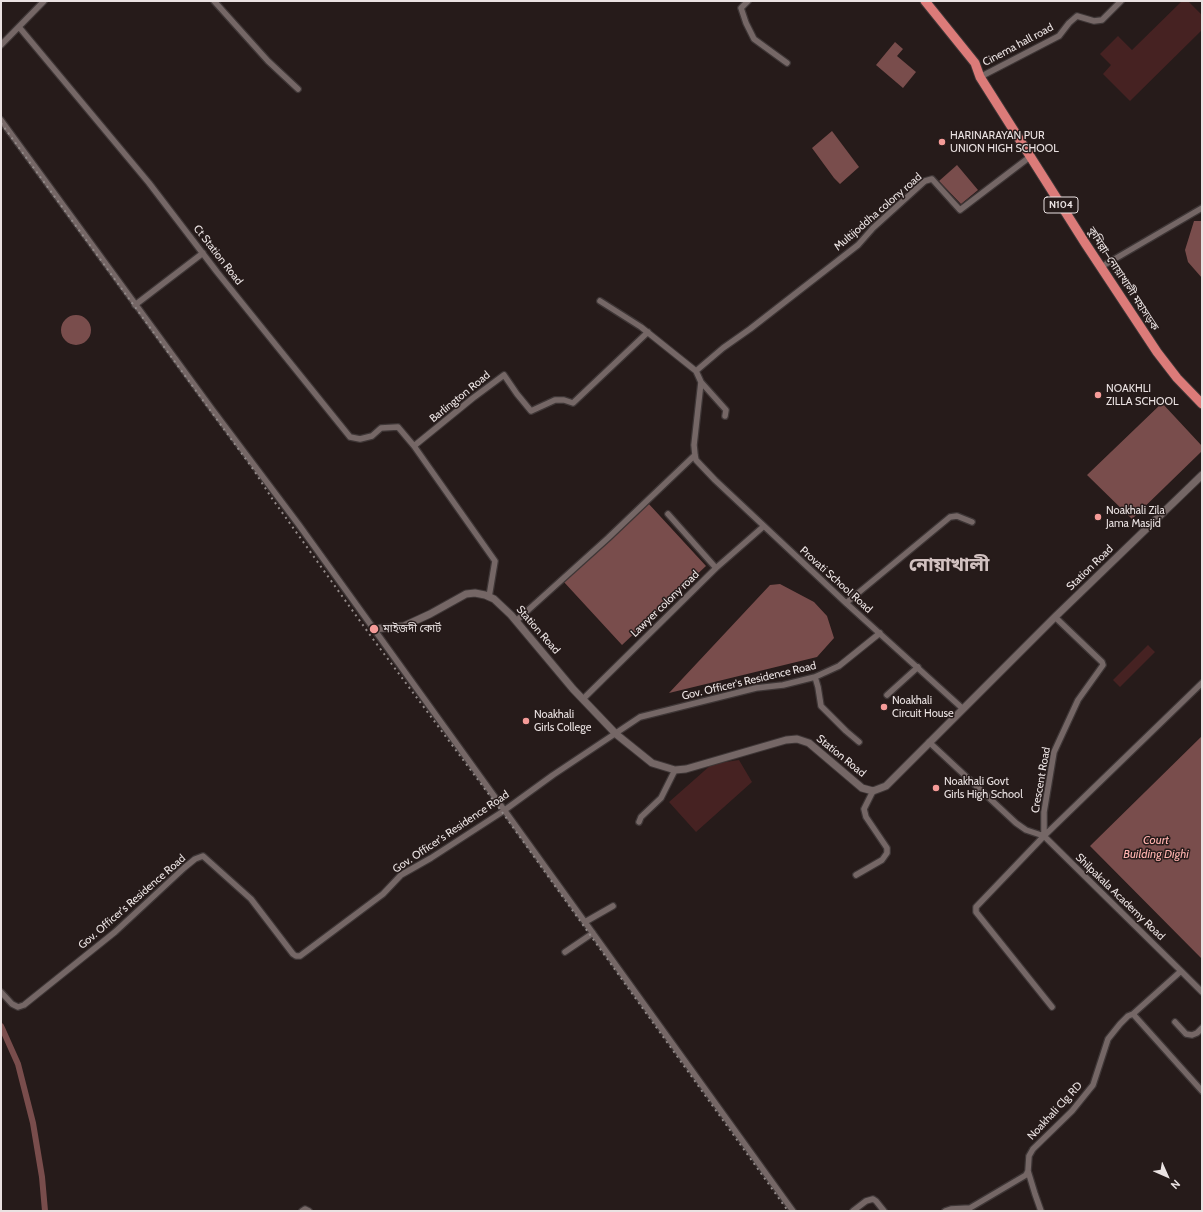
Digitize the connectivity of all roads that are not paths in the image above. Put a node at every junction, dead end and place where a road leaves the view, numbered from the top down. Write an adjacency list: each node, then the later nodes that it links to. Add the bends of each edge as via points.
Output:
1 (44, 1): 6 (street)
2 (214, 1): 10 (street, via 268,61)
3 (748, 1): 8 (street, via 741,8 754,39)
4 (925, 1): 9 (highway, কুমিল্লা–নোয়াখালী মহাসড়ক / N104, via 975,63)
5 (1121, 1): 9 (street, Cinema hall road, via 1102,20 1094,21 1077,16 1059,36)
6 (19, 27): 7 (street); 14 (street, Ct Station Road, via 149,183)
7 (1, 45)
8 (787, 63)
9 (980, 76): 12 (highway, কুমিল্লা–নোয়াখালী মহাসড়ক / N104)
10 (298, 88)
11 (1, 120): 17 (street)
12 (1031, 156): 15 (highway, কুমিল্লা–নোয়াখালী মহাসড়ক / N104); 19 (street, Multijoddha colony road, via 960,210 932,179 925,181 872,228 858,244 723,348)
13 (1202, 208): 15 (street)
14 (203, 253): 17 (street); 23 (street, Ct Station Road, via 350,437 360,439 372,436 381,428 398,426)
15 (1101, 267): 21 (highway, কুমিল্লা–নোয়াখালী মহাসড়ক / N104, via 1156,352)
16 (600, 301): 18 (street)
17 (135, 305): 34 (street)
18 (648, 332): 19 (street); 23 (street, Barlington Road, via 573,403 555,400 531,411 504,374)
19 (699, 370): 20 (street)
20 (701, 382): 22 (street, via 726,410); 24 (street)
21 (1202, 404)
22 (725, 416)
23 (414, 446): 30 (street, via 495,561)
24 (694, 456): 28 (street, Provati School Road, via 715,480); 33 (street)
25 (1202, 475): 32 (street, Station Road)
26 (668, 514): 29 (street)
27 (972, 522): 31 (street, via 957,516 950,517)
28 (764, 526): 29 (street, Lawyer colony road); 31 (street, Provati School Road)
29 (716, 568): 40 (street, Lawyer colony road)
30 (488, 597): 33 (street, Station Road, via 494,599); 34 (street, Station Road, via 475,593 466,594 404,626)
31 (846, 603): 35 (street, Provati School Road)
32 (1055, 617): 41 (street, Station Road); 49 (street, Crescent Road, via 1103,665 1078,700 1054,752 1044,812)
33 (516, 621): 40 (street, Station Road)
34 (374, 629): 47 (street)
35 (880, 633): 36 (street, Provati School Road); 37 (street, Gov. Officer's Residence Road, via 839,666)
36 (918, 667): 39 (street); 41 (street, Provati School Road)
37 (815, 677): 42 (street, Gov. Officer's Residence Road, via 756,688 640,718); 43 (street, via 821,706)
38 (1202, 683): 49 (street)
39 (887, 695)
40 (583, 699): 42 (street, Station Road)
41 (962, 708): 44 (street, Station Road)
42 (616, 734): 45 (street, Station Road, via 652,763); 47 (street, Gov. Officer's Residence Road)
43 (859, 742)
44 (929, 742): 46 (street, Station Road, via 886,786); 49 (street, via 1016,823 1026,830)
45 (675, 770): 46 (street, Station Road, via 797,739 809,743 862,788); 48 (street, via 662,798 641,817)
46 (873, 791): 50 (street, via 864,809 873,829 887,848 887,853 882,860)
47 (504, 809): 52 (street); 56 (street, Gov. Officer's Residence Road, via 401,875 382,894 300,956 293,954 245,894 204,856 195,859 184,868 115,932 24,1005 18,1007 12,1004)
48 (639, 822)
49 (1044, 836): 55 (street, Shilpakala Academy Road); 58 (street, via 975,909)
50 (856, 875)
51 (613, 906): 52 (street)
52 (585, 922): 53 (street)
53 (593, 933): 54 (street); 66 (street)
54 (565, 952)
55 (1181, 971): 57 (street, Shilpakala Academy Road); 59 (street, Noakhali Clg RD)
56 (1, 992)
57 (1202, 992)
58 (1052, 1007)
59 (1133, 1014): 62 (street); 63 (street, Noakhali Clg RD, via 1128,1016 1108,1039 1093,1084 1068,1116 1033,1149 1029,1156)
60 (1175, 1022): 61 (street, via 1186,1034 1192,1035)
61 (1202, 1028)
62 (1202, 1091)
63 (1028, 1170): 69 (street, via 1026,1175 970,1208 950,1208); 70 (street)
64 (302, 1211): 65 (street)
65 (309, 1211)
66 (793, 1211)
67 (853, 1211): 68 (street, via 873,1199)
68 (884, 1211)
69 (946, 1211)
70 (1041, 1211)

